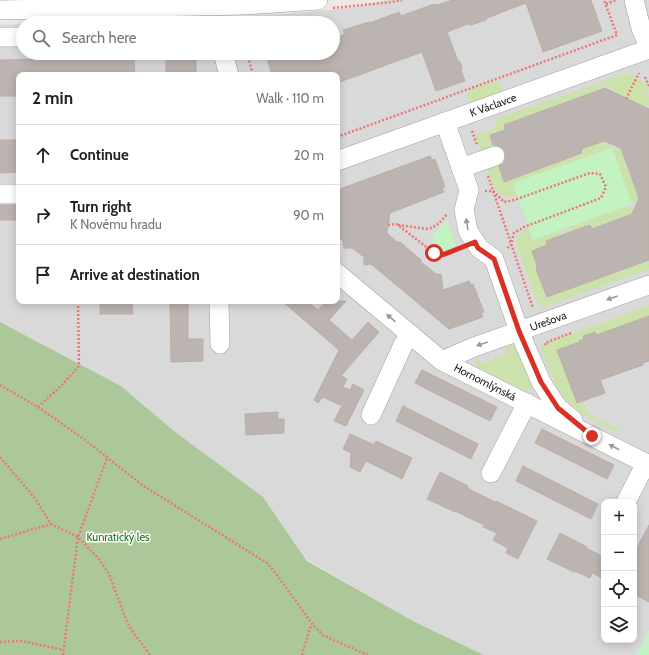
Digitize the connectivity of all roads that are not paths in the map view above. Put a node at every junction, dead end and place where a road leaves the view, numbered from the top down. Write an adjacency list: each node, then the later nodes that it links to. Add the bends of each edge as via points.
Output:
1 (318, 0): 4 (street, via 247,5)
2 (634, 0): 8 (street)
3 (0, 10): 5 (street)
4 (213, 14): 5 (street)
5 (129, 15)
6 (0, 37): 7 (street)
7 (16, 37)
8 (649, 49): 11 (street, K Václavce)
9 (225, 60): 10 (street)
10 (228, 72)
11 (445, 122): 13 (street, K Václavce); 14 (street)
12 (489, 158): 14 (street)
13 (340, 160)
14 (461, 168): 20 (street, one-way to 14, via 494,259 478,248 468,231 464,210 469,190)
15 (0, 194): 16 (street)
16 (16, 194)
17 (340, 276): 21 (street, one-way to 17)
18 (649, 285): 20 (street, Urešova, one-way to 20)
19 (219, 304): 22 (street)
20 (519, 331): 23 (street, Urešova, one-way to 23); 26 (street, via 541,382 558,408)
21 (410, 334): 23 (street); 25 (street)
22 (220, 344)
23 (442, 361): 24 (street, Hornomlýnská)
24 (527, 403): 26 (street, Hornomlýnská); 28 (street, Hornomlýnská)
25 (371, 415)
26 (592, 436): 27 (street, Hornomlýnská, one-way to 26)
27 (648, 464): 29 (street, Hornomlýnská)
28 (491, 473)
29 (628, 499)

